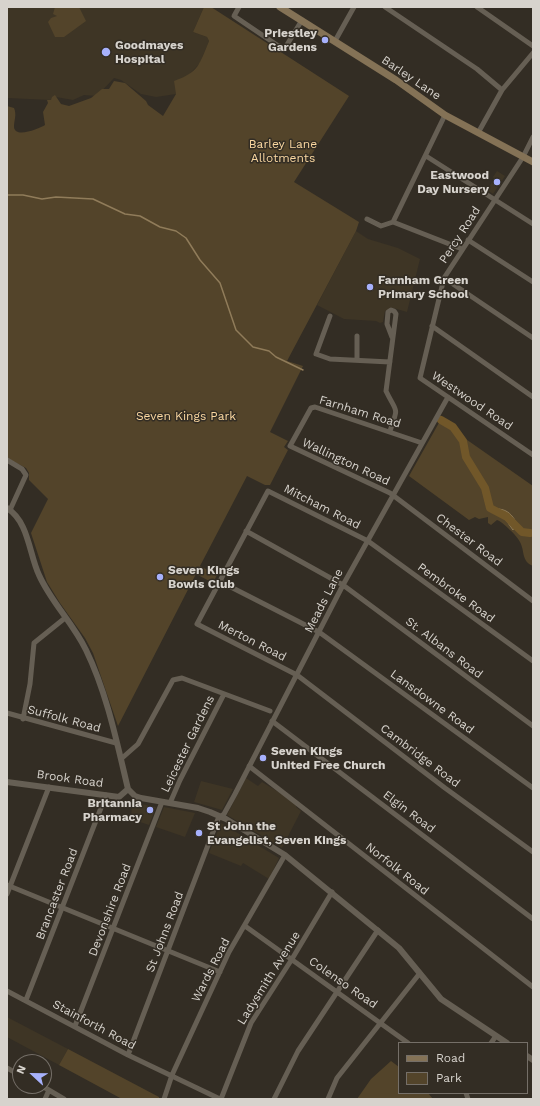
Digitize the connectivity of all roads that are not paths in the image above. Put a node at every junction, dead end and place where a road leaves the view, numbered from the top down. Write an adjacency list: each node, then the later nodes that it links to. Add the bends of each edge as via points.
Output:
1 (239, 7): 6 (street, via 234,16 285,48)
2 (354, 7): 7 (street)
3 (385, 7): 10 (street, via 477,68)
4 (477, 7): 8 (street)
5 (282, 8): 6 (main road, Barley Lane)
6 (302, 20): 7 (main road, Barley Lane)
7 (335, 41): 11 (main road, Barley Lane, via 410,89)
8 (533, 46)
9 (533, 53): 10 (street)
10 (502, 90): 12 (street)
11 (445, 115): 12 (main road, Barley Lane); 14 (street)
12 (478, 133): 15 (main road, Barley Lane)
13 (533, 137): 15 (street, Percy Road)
14 (426, 156): 17 (street); 19 (street)
15 (523, 157): 16 (main road, Barley Lane); 17 (street, Percy Road)
16 (533, 162)
17 (494, 199): 20 (street); 21 (street, Percy Road)
18 (366, 219): 19 (street, via 381,226)
19 (393, 222): 22 (street)
20 (533, 224)
21 (468, 240): 22 (street, Percy Road); 24 (street)
22 (462, 249): 23 (street, Percy Road)
23 (444, 278): 26 (street, Percy Road); 29 (street)
24 (533, 282)
25 (330, 316): 30 (street, via 316,354 330,359)
26 (432, 326): 32 (street, Percy Road); 34 (street)
27 (357, 336): 30 (street)
28 (392, 337): 31 (street)
29 (533, 338)
30 (357, 359): 31 (street)
31 (390, 362): 35 (street, via 386,391 396,411)
32 (420, 378): 33 (street, Westwood Road)
33 (448, 397): 36 (street, Meads Lane); 38 (street, Westwood Road)
34 (533, 397)
35 (390, 431): 36 (street, Farnham Road); 37 (street, Farnham Road, via 313,407)
36 (422, 443): 40 (street, Meads Lane)
37 (290, 446): 40 (street, Wallington Road)
38 (533, 454)
39 (7, 460): 41 (street, via 22,469 26,475)
40 (393, 495): 43 (street, Meads Lane); 46 (street, Chester Road)
41 (8, 509): 47 (street, via 23,527 36,571)
42 (246, 531): 43 (street, Mitcham Road, via 268,491); 44 (street); 45 (street, St. Albans Road)
43 (368, 541): 45 (street, Meads Lane); 49 (street, Pembroke Road)
44 (219, 580): 48 (street, Lansdowne Road); 50 (street, Merton Road, via 197,624)
45 (343, 585): 48 (street, Meads Lane); 56 (street, St. Albans Road)
46 (533, 601)
47 (65, 618): 54 (street, via 34,643); 57 (street, via 86,649 107,706)
48 (319, 632): 50 (street, Meads Lane); 62 (street, Lansdowne Road)
49 (533, 661)
50 (297, 675): 55 (street, Meads Lane); 68 (street, Cambridge Road)
51 (224, 694): 52 (street); 58 (street, via 182,678 173,680 138,744); 66 (street, Leicester Gardens)
52 (270, 711)
53 (7, 713): 54 (street, Suffolk Road)
54 (23, 718): 57 (street, Suffolk Road)
55 (272, 721): 59 (street, Meads Lane); 74 (street, Elgin Road)
56 (533, 726)
57 (116, 743): 58 (street)
58 (121, 759): 63 (street)
59 (249, 766): 67 (street, Meads Lane); 82 (street, Norfolk Road)
60 (7, 782): 61 (street, Brook Road)
61 (49, 787): 64 (street, Brook Road); 70 (street)
62 (533, 788)
63 (128, 790): 64 (street, Brook Road, via 119,797); 65 (street, via 135,796)
64 (106, 795): 73 (street, Brancaster Road)
65 (162, 802): 66 (street); 76 (street, Devonshire Road)
66 (170, 803): 67 (street, via 198,808)
67 (221, 816): 69 (street); 78 (street, St Johns Road)
68 (533, 852)
69 (285, 855): 71 (street); 75 (street, Wards Road)
70 (8, 886): 72 (street); 73 (street)
71 (332, 892): 77 (street); 79 (street, Ladysmith Avenue)
72 (7, 894)
73 (62, 908): 76 (street); 85 (street, Brancaster Road)
74 (533, 919)
75 (245, 926): 79 (street, Colenso Road); 80 (street, Wards Road)
76 (114, 929): 78 (street); 87 (street, Devonshire Road)
77 (378, 930): 81 (street, via 403,952); 84 (street)
78 (169, 950): 80 (street); 92 (street, St Johns Road)
79 (292, 960): 84 (street, Colenso Road); 97 (street, Ladysmith Avenue, via 251,1023)
80 (220, 972): 93 (street, Wards Road)
81 (420, 973): 86 (street); 88 (street, via 441,999)
82 (533, 987)
83 (7, 991): 85 (street, Stainforth Road)
84 (338, 992): 86 (street, Colenso Road); 98 (street, via 298,1051)
85 (26, 1000): 87 (street, Stainforth Road)
86 (382, 1022): 89 (street, Colenso Road); 99 (street, via 337,1078)
87 (75, 1026): 92 (street, Stainforth Road)
88 (496, 1036): 90 (street); 91 (street)
89 (407, 1042)
90 (492, 1042)
91 (505, 1042)
92 (128, 1055): 93 (street, Stainforth Road)
93 (172, 1075): 96 (street, Wards Road); 97 (street, Stainforth Road)
94 (52, 1092): 95 (street)
95 (64, 1099)
96 (164, 1099)
97 (221, 1099)
98 (274, 1099)
99 (328, 1099)

